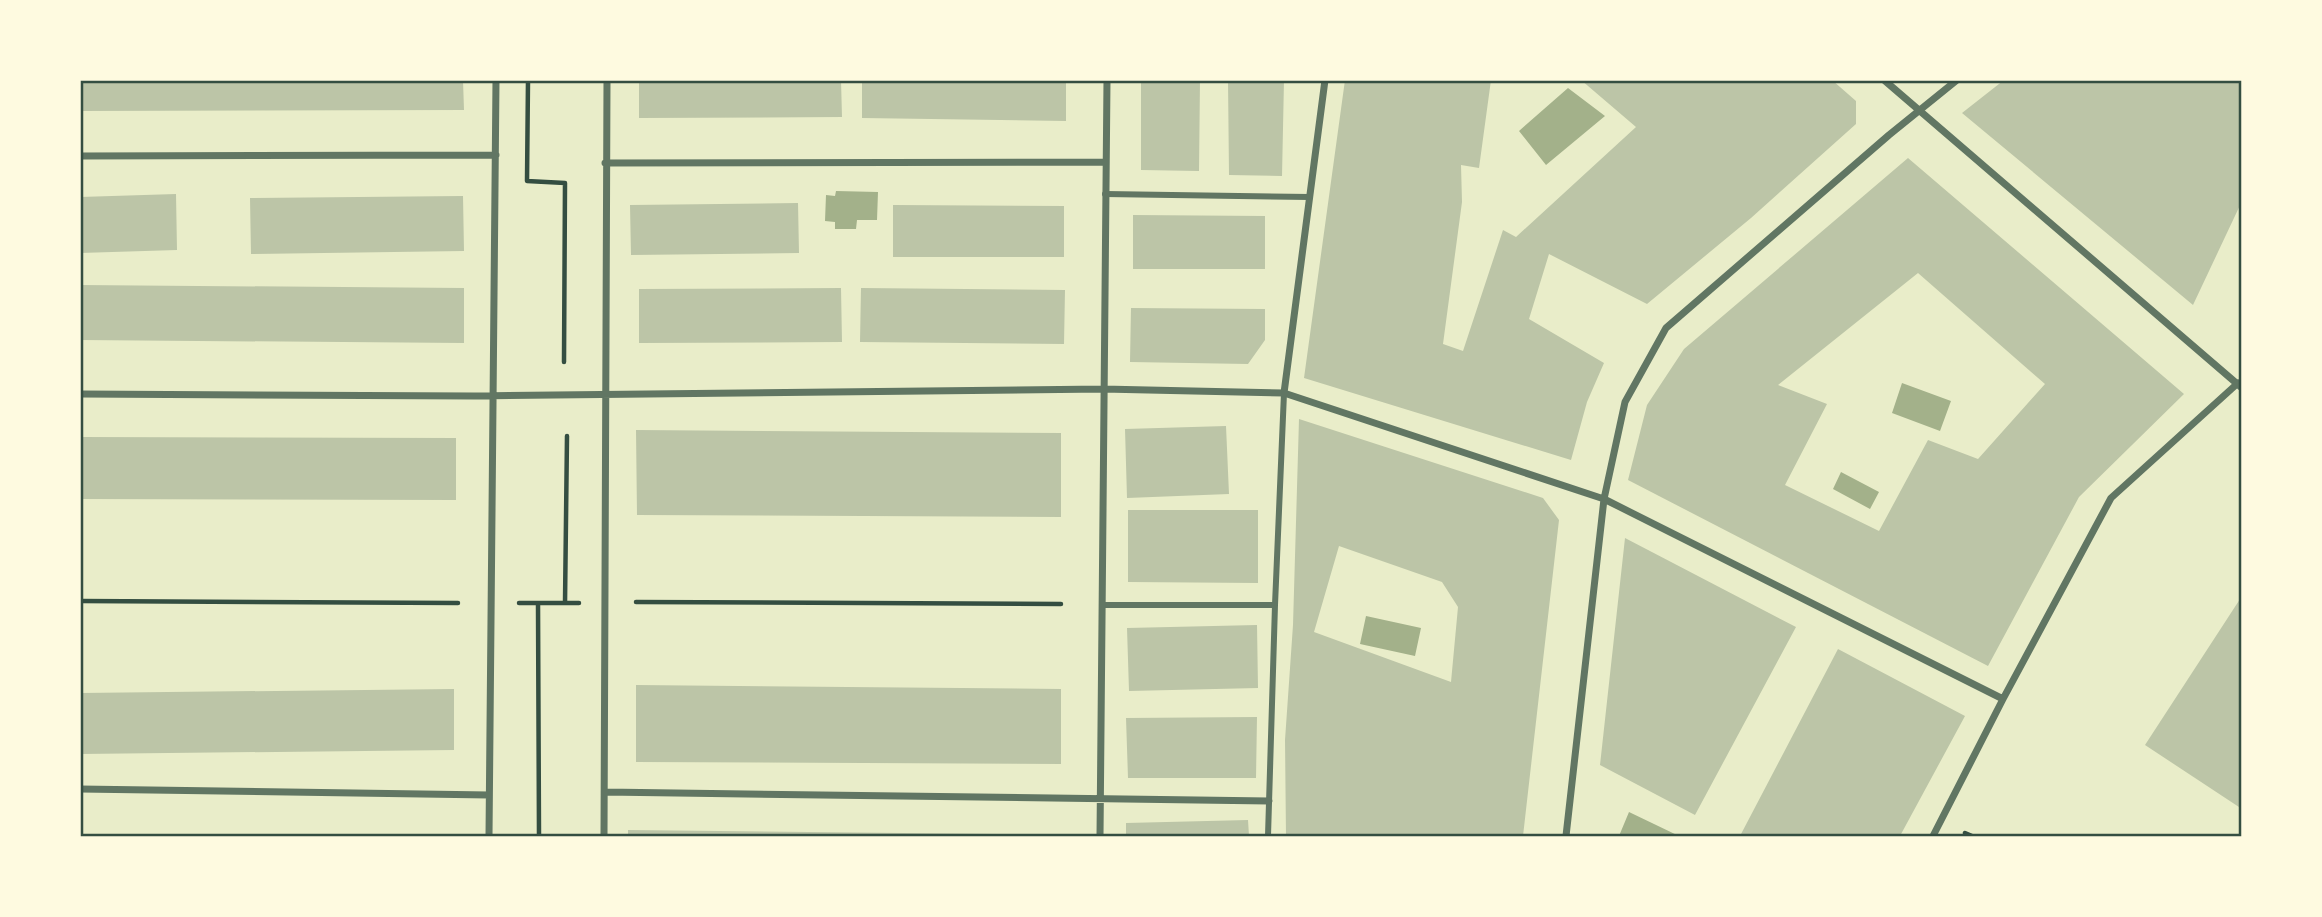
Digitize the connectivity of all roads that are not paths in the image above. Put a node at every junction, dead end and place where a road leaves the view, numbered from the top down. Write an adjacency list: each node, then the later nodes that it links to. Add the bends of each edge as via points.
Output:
1 (496, 80): 8 (street)
2 (607, 80): 11 (street)
3 (1107, 80): 10 (street)
4 (1325, 80): 13 (street)
5 (1884, 80): 7 (street)
6 (1957, 80): 7 (street)
7 (1919, 111): 14 (street); 20 (street, via 1666,328 1625,402)
8 (496, 155): 9 (street); 19 (street)
9 (80, 156)
10 (1106, 162): 11 (street); 12 (street)
11 (605, 163): 16 (street)
12 (1105, 194): 13 (street); 15 (street)
13 (1310, 197): 17 (street)
14 (2240, 386): 23 (street, via 2112,498)
15 (1102, 389): 16 (street); 17 (street); 21 (street)
16 (607, 393): 19 (street); 25 (street)
17 (1284, 393): 20 (street); 22 (street)
18 (80, 394): 19 (street)
19 (493, 396): 26 (street)
20 (1604, 499): 23 (street); 33 (street)
21 (1102, 605): 22 (street); 27 (street)
22 (1275, 605): 28 (street)
23 (2003, 699): 34 (street)
24 (80, 789): 26 (street)
25 (605, 792): 27 (street); 30 (street)
26 (489, 795): 29 (street)
27 (1100, 799): 28 (street); 31 (street)
28 (1269, 801): 32 (street)
29 (489, 836)
30 (604, 836)
31 (1100, 836)
32 (1268, 836)
33 (1566, 836)
34 (1933, 836)

